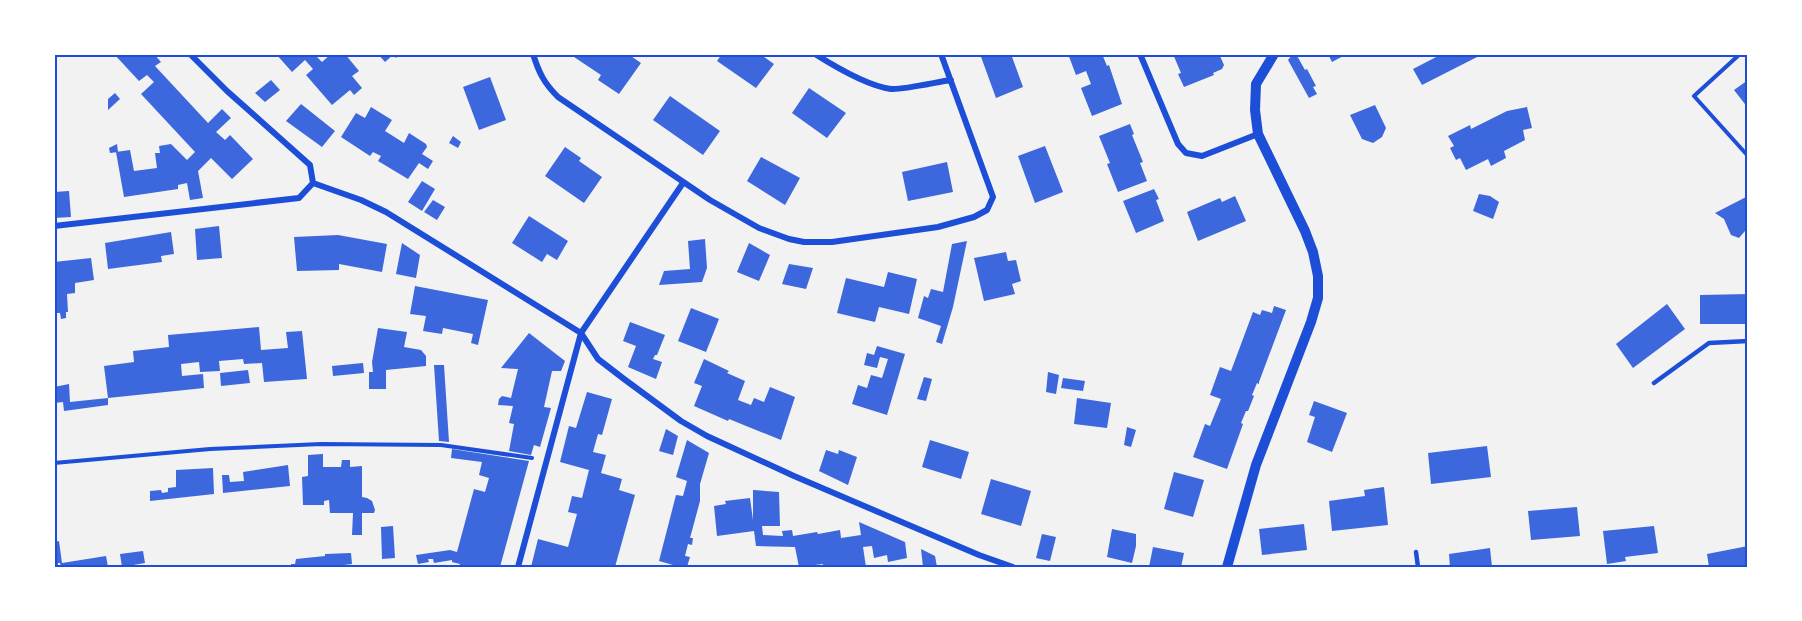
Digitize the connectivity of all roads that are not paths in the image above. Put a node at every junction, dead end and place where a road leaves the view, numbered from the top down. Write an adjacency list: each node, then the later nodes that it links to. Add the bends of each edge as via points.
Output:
1 (190, 54): 9 (street, via 309,165)
2 (533, 54): 10 (street, via 540,74 558,97)
3 (815, 54): 7 (street, via 833,66 892,89)
4 (941, 54): 7 (street)
5 (1140, 54): 8 (street, via 1178,144 1186,153 1202,156)
6 (1274, 54): 8 (street, via 1256,84)
7 (951, 80): 10 (street, via 993,197 987,210 974,217 938,227 832,242 804,242 759,228)
8 (1258, 134): 18 (street, via 1313,252 1318,298 1256,465)
9 (313, 183): 11 (street, via 298,198); 12 (street, via 386,212)
10 (683, 183): 12 (street)
11 (54, 226)
12 (581, 333): 16 (street); 17 (street, via 598,359 615,373 707,436)
13 (1748, 341): 14 (lane, via 1709,343)
14 (1653, 383)
15 (1416, 552): 19 (lane)
16 (518, 567)
17 (1013, 567)
18 (1227, 567)
19 (1418, 567)

